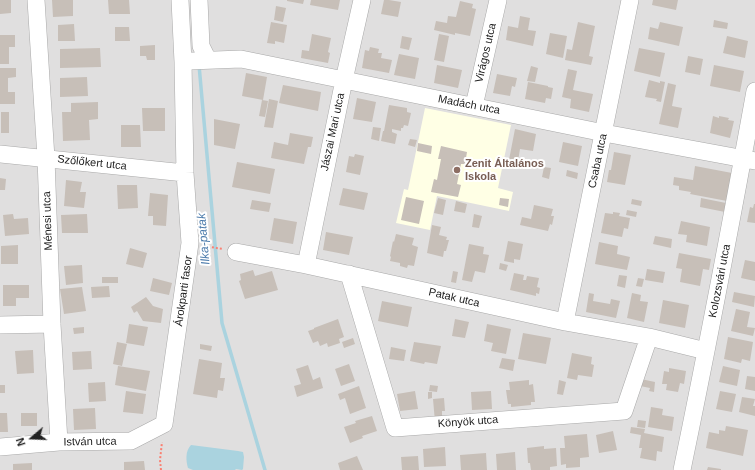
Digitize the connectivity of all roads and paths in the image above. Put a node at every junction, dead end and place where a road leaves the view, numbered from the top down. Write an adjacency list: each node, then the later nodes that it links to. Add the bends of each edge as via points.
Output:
1 (36, 0): 13 (street, Ménesi utca)
2 (180, 0): 7 (street, Árokparti fasor)
3 (199, 0): 7 (street, Árokparti fasor, via 201,46)
4 (362, 0): 8 (street, Jászai Mari utca)
5 (498, 0): 10 (street, Virágos utca)
6 (630, 0): 11 (street, Csaba utca)
7 (196, 61): 8 (street, Madách utca, via 242,59); 15 (street, Árokparti fasor)
8 (344, 80): 10 (street, Madách utca); 18 (street, Jászai Mari utca)
9 (755, 91): 14 (street, Kolozsvári utca)
10 (474, 106): 11 (street, Madách utca)
11 (604, 133): 14 (street, Madách utca); 20 (street, Csaba utca)
12 (0, 154): 13 (street, Szőlőkert utca)
13 (46, 158): 15 (street, Szőlőkert utca); 21 (street, Ménesi utca)
14 (749, 159): 24 (street, Kolozsvári utca)
15 (185, 173): 25 (street, Árokparti fasor, via 190,243)
16 (202, 245): 17 (path)
17 (236, 252): 18 (street, Patak utca)
18 (306, 265): 19 (street, Patak utca)
19 (349, 274): 20 (street, Patak utca); 23 (street, Könyök utca, via 395,428 624,411)
20 (565, 322): 23 (street, Patak utca)
21 (52, 324): 22 (street); 26 (street, Ménesi utca)
22 (0, 325)
23 (649, 337): 24 (street, Patak utca)
24 (706, 351): 29 (street, Kolozsvári utca)
25 (164, 424): 26 (street, István utca, via 131,441); 28 (path)
26 (59, 442): 27 (street, István utca)
27 (0, 447)
28 (161, 470)
29 (682, 470)

